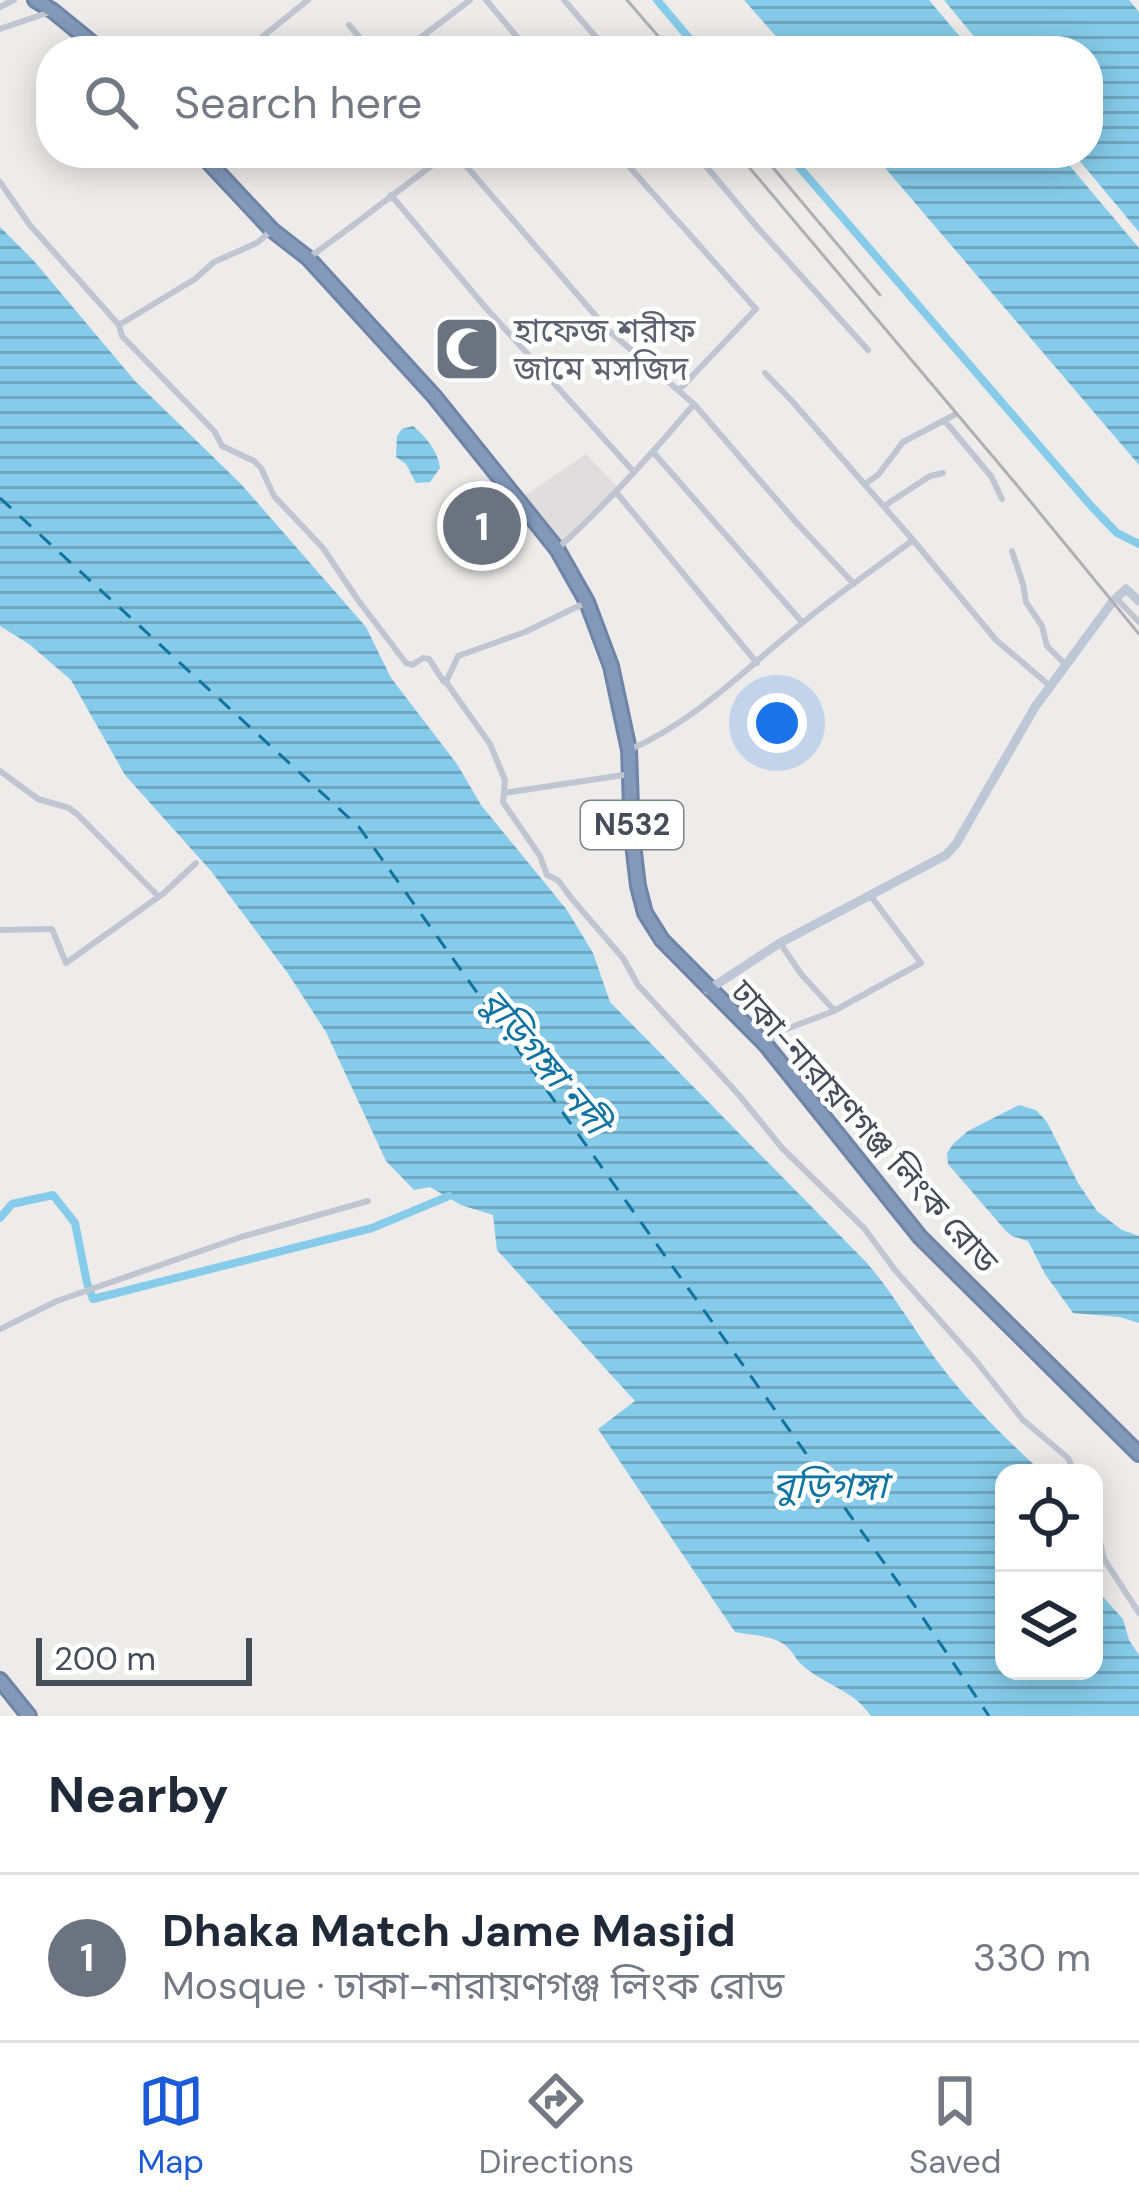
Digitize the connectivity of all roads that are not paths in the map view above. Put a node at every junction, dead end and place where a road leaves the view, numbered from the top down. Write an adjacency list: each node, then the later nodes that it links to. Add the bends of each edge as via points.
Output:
1 (14, 0): 7 (street)
2 (35, 0): 8 (highway)
3 (308, 0): 12 (street)
4 (470, 0): 14 (street)
5 (486, 0): 15 (street)
6 (564, 0): 16 (street)
7 (0, 7)
8 (53, 11): 10 (street); 11 (highway)
9 (349, 25): 13 (street)
10 (0, 29)
11 (84, 36)
12 (264, 36)
13 (358, 36)
14 (423, 36)
15 (517, 36)
16 (595, 36)
17 (214, 168): 24 (highway, ঢাকা-নারায়ণগঞ্জ লিংক রোড / N532)
18 (430, 168): 23 (street)
19 (465, 168): 29 (street, via 608,330)
20 (630, 168): 29 (street, via 756,309)
21 (708, 168): 27 (street)
22 (0, 182): 26 (street)
23 (391, 195): 25 (street); 34 (street)
24 (272, 230): 25 (highway, ঢাকা-নারায়ণগঞ্জ লিংক রোড / N532); 26 (street)
25 (308, 259): 41 (highway, ঢাকা-নারায়ণগঞ্জ লিংক রোড / N532, via 434,396)
26 (119, 325): 51 (street, via 222,446 261,468 274,496 323,548 406,663 429,659)
27 (868, 350)
28 (765, 373): 36 (street)
29 (678, 391): 30 (street)
30 (694, 404): 33 (street); 43 (street)
31 (954, 415): 32 (street)
32 (945, 421): 36 (street, via 903,442); 38 (street)
33 (654, 453): 34 (street); 47 (street)
34 (634, 472): 37 (street)
35 (943, 473): 39 (street)
36 (865, 484): 39 (street)
37 (616, 492): 41 (street); 49 (street)
38 (1002, 499)
39 (884, 506): 40 (street)
40 (913, 540): 43 (street); 52 (street, via 996,640)
41 (557, 549): 46 (highway, ঢাকা-নারায়ণগঞ্জ লিংক রোড / N532)
42 (1012, 551): 50 (street, via 1026,602)
43 (854, 584): 47 (street)
44 (1116, 598): 45 (street, via 1129,587); 48 (street); 50 (street)
45 (1139, 601)
46 (586, 602): 51 (street, via 458,656); 53 (highway, ঢাকা-নারায়ণগঞ্জ লিংক রোড / N532, via 611,666)
47 (802, 622): 49 (street)
48 (1139, 622)
49 (757, 662): 53 (street, via 689,717)
50 (1066, 665): 52 (street)
51 (446, 682): 56 (street, via 490,745)
52 (1049, 685): 58 (street, via 956,844)
53 (629, 750): 55 (highway, ঢাকা-নারায়ণগঞ্জ লিংক রোড / N532)
54 (0, 771): 59 (street, via 77,814)
55 (630, 774): 56 (street); 62 (highway, ঢাকা-নারায়ণগঞ্জ লিংক রোড / N532, via 645,913)
56 (504, 794): 68 (street, via 547,874 638,985 864,1228 1022,1420)
57 (196, 863): 59 (street)
58 (870, 895): 61 (street); 63 (street, via 922,963)
59 (158, 896): 60 (street, via 66,963 52,929)
60 (0, 930)
61 (780, 943): 62 (street); 63 (street)
62 (709, 990): 64 (highway, ঢাকা-নারায়ণগঞ্জ লিংক রোড / N532)
63 (834, 1011): 64 (street)
64 (766, 1045): 67 (highway, ঢাকা-নারায়ণগঞ্জ লিংক রোড / N532, via 920,1237)
65 (368, 1201): 66 (street, via 98,1286)
66 (0, 1329)
67 (1139, 1453)
68 (1071, 1464)
69 (1103, 1555): 70 (street)
70 (1139, 1613)
71 (0, 1680): 72 (highway)
72 (29, 1716)

